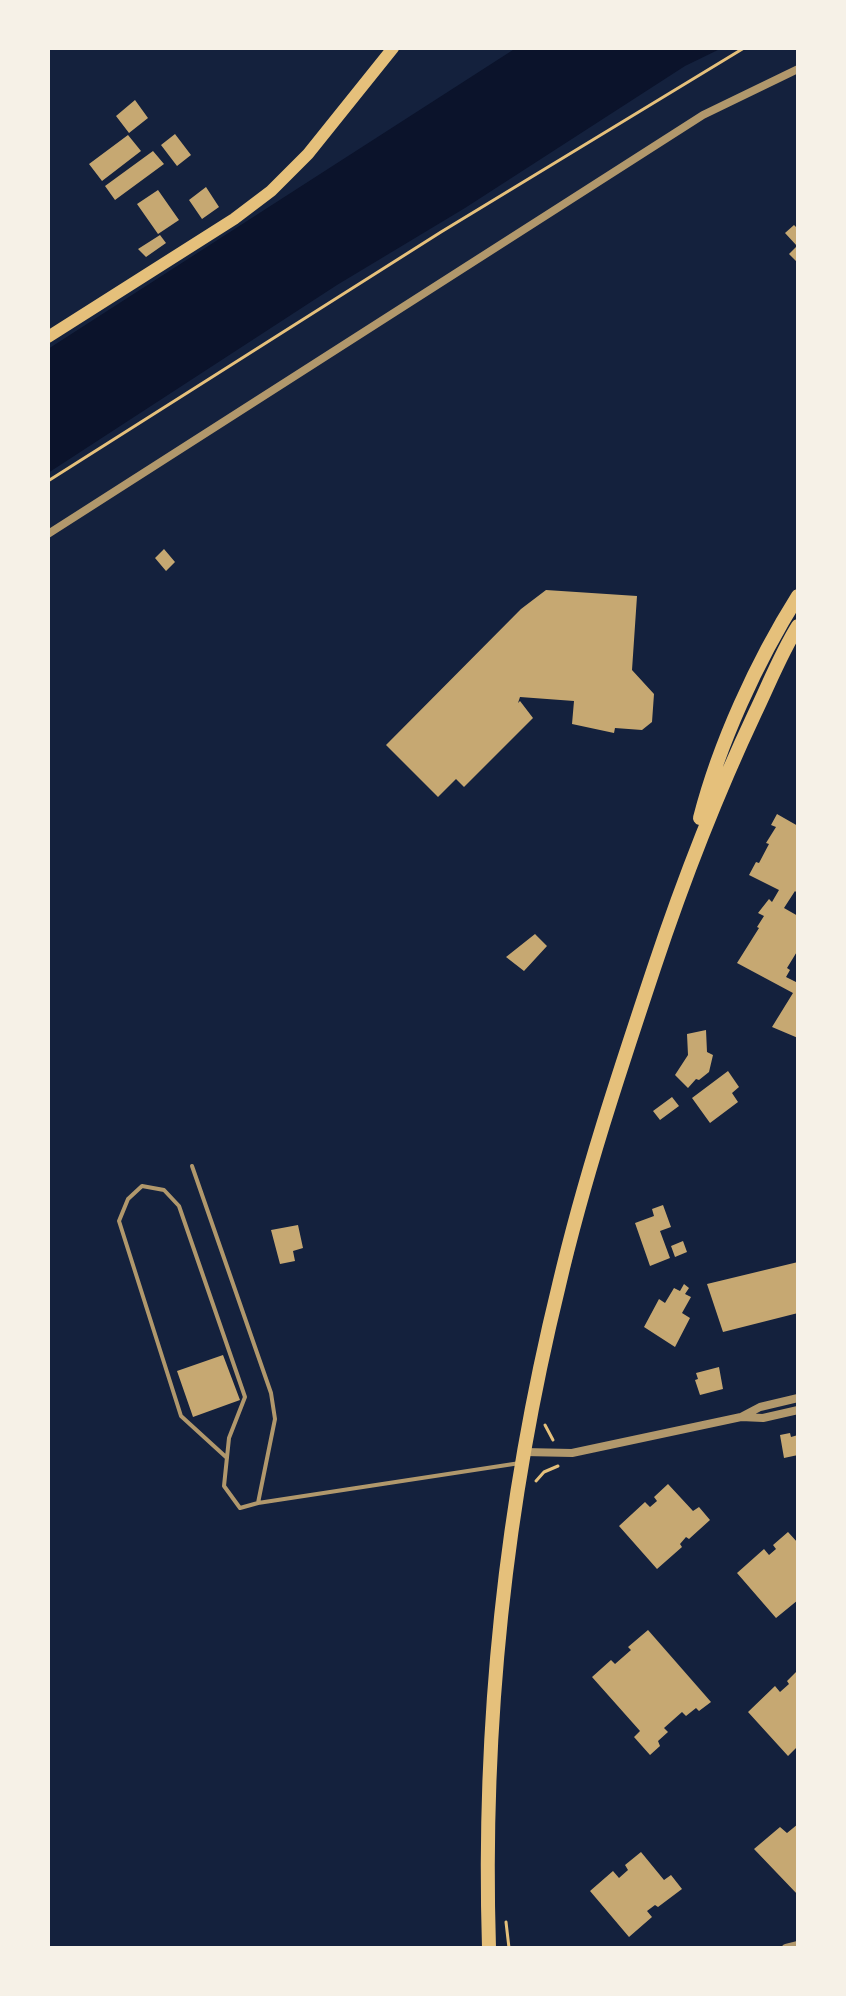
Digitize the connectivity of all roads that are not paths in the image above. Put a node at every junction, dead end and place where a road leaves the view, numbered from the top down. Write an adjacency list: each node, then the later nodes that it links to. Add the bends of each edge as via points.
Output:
1 (393, 48): 3 (main road, via 308,154 271,191)
2 (798, 69): 4 (street, via 703,115)
3 (48, 337)
4 (48, 534)
5 (798, 596): 7 (main road, via 778,627 710,779)
6 (798, 626): 7 (main road, via 723,780)
7 (686, 871): 12 (main road, via 619,1072 559,1284)
8 (192, 1166): 14 (lane, via 271,1393 275,1419)
9 (798, 1398): 11 (street)
10 (798, 1410): 11 (street)
11 (741, 1417): 12 (street, via 572,1453)
12 (524, 1457): 14 (lane); 16 (main road, via 494,1699)
13 (227, 1458): 13 (lane, via 245,1397 179,1206 164,1190 142,1186 128,1199 119,1221 181,1416); 14 (lane, via 224,1486 240,1508)
14 (258, 1503)
15 (798, 1945): 17 (street)
16 (489, 1948)
17 (786, 1948)

